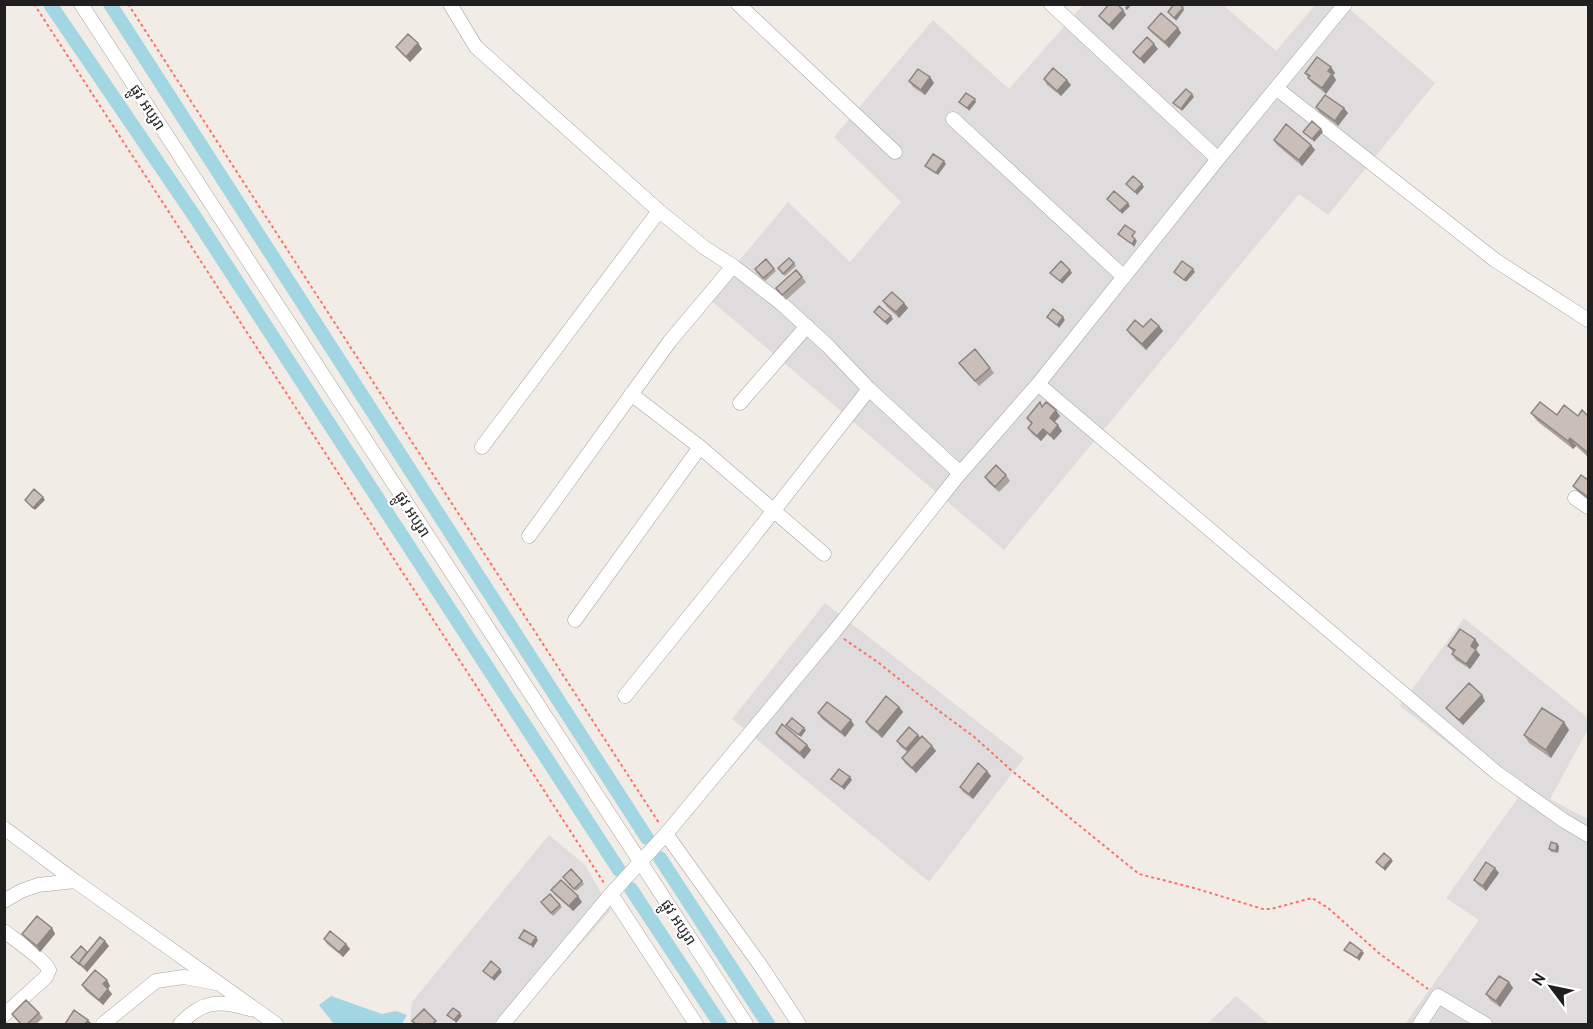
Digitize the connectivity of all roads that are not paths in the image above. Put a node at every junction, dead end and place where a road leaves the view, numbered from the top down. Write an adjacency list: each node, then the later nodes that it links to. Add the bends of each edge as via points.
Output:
1 (81, 4): 32 (street, ផ្លូវ អប្សរា)
2 (450, 4): 10 (street, via 476,47)
3 (738, 4): 8 (street)
4 (1052, 4): 9 (street)
5 (1345, 4): 6 (street)
6 (1276, 88): 9 (street); 13 (street, via 1495,260)
7 (953, 119): 12 (street)
8 (896, 152)
9 (1218, 159): 12 (street)
10 (659, 211): 11 (street); 19 (street)
11 (733, 266): 14 (street); 17 (street)
12 (1124, 277): 15 (street)
13 (1588, 320)
14 (807, 326): 16 (street); 18 (street)
15 (1038, 384): 21 (street); 31 (street, via 1497,773)
16 (869, 389): 21 (street); 24 (street)
17 (631, 394): 20 (street); 25 (street)
18 (740, 403)
19 (482, 447)
20 (700, 447): 24 (street); 27 (street)
21 (960, 473): 30 (street)
22 (1575, 498): 23 (street)
23 (1588, 507)
24 (774, 510): 26 (street); 28 (street)
25 (529, 536)
26 (824, 554)
27 (575, 620)
28 (625, 696)
29 (4, 828): 33 (street)
30 (666, 834): 32 (street); 46 (street)
31 (1588, 834)
32 (641, 863): 34 (street); 45 (street, ផ្លូវ អប្សរា)
33 (75, 881): 35 (street, via 38,885); 37 (street)
34 (611, 894): 43 (street); 44 (street)
35 (4, 900)
36 (4, 931): 39 (street, via 46,963 49,970)
37 (221, 984): 38 (street); 40 (street, via 184,977 156,981)
38 (258, 1011): 41 (street, via 217,1002 196,1010); 42 (street)
39 (4, 1015)
40 (103, 1024)
41 (180, 1024)
42 (276, 1024)
43 (503, 1024)
44 (696, 1024)
45 (746, 1024)
46 (799, 1024)
47 (1420, 1024): 48 (street, via 1438,996)
48 (1485, 1024)

